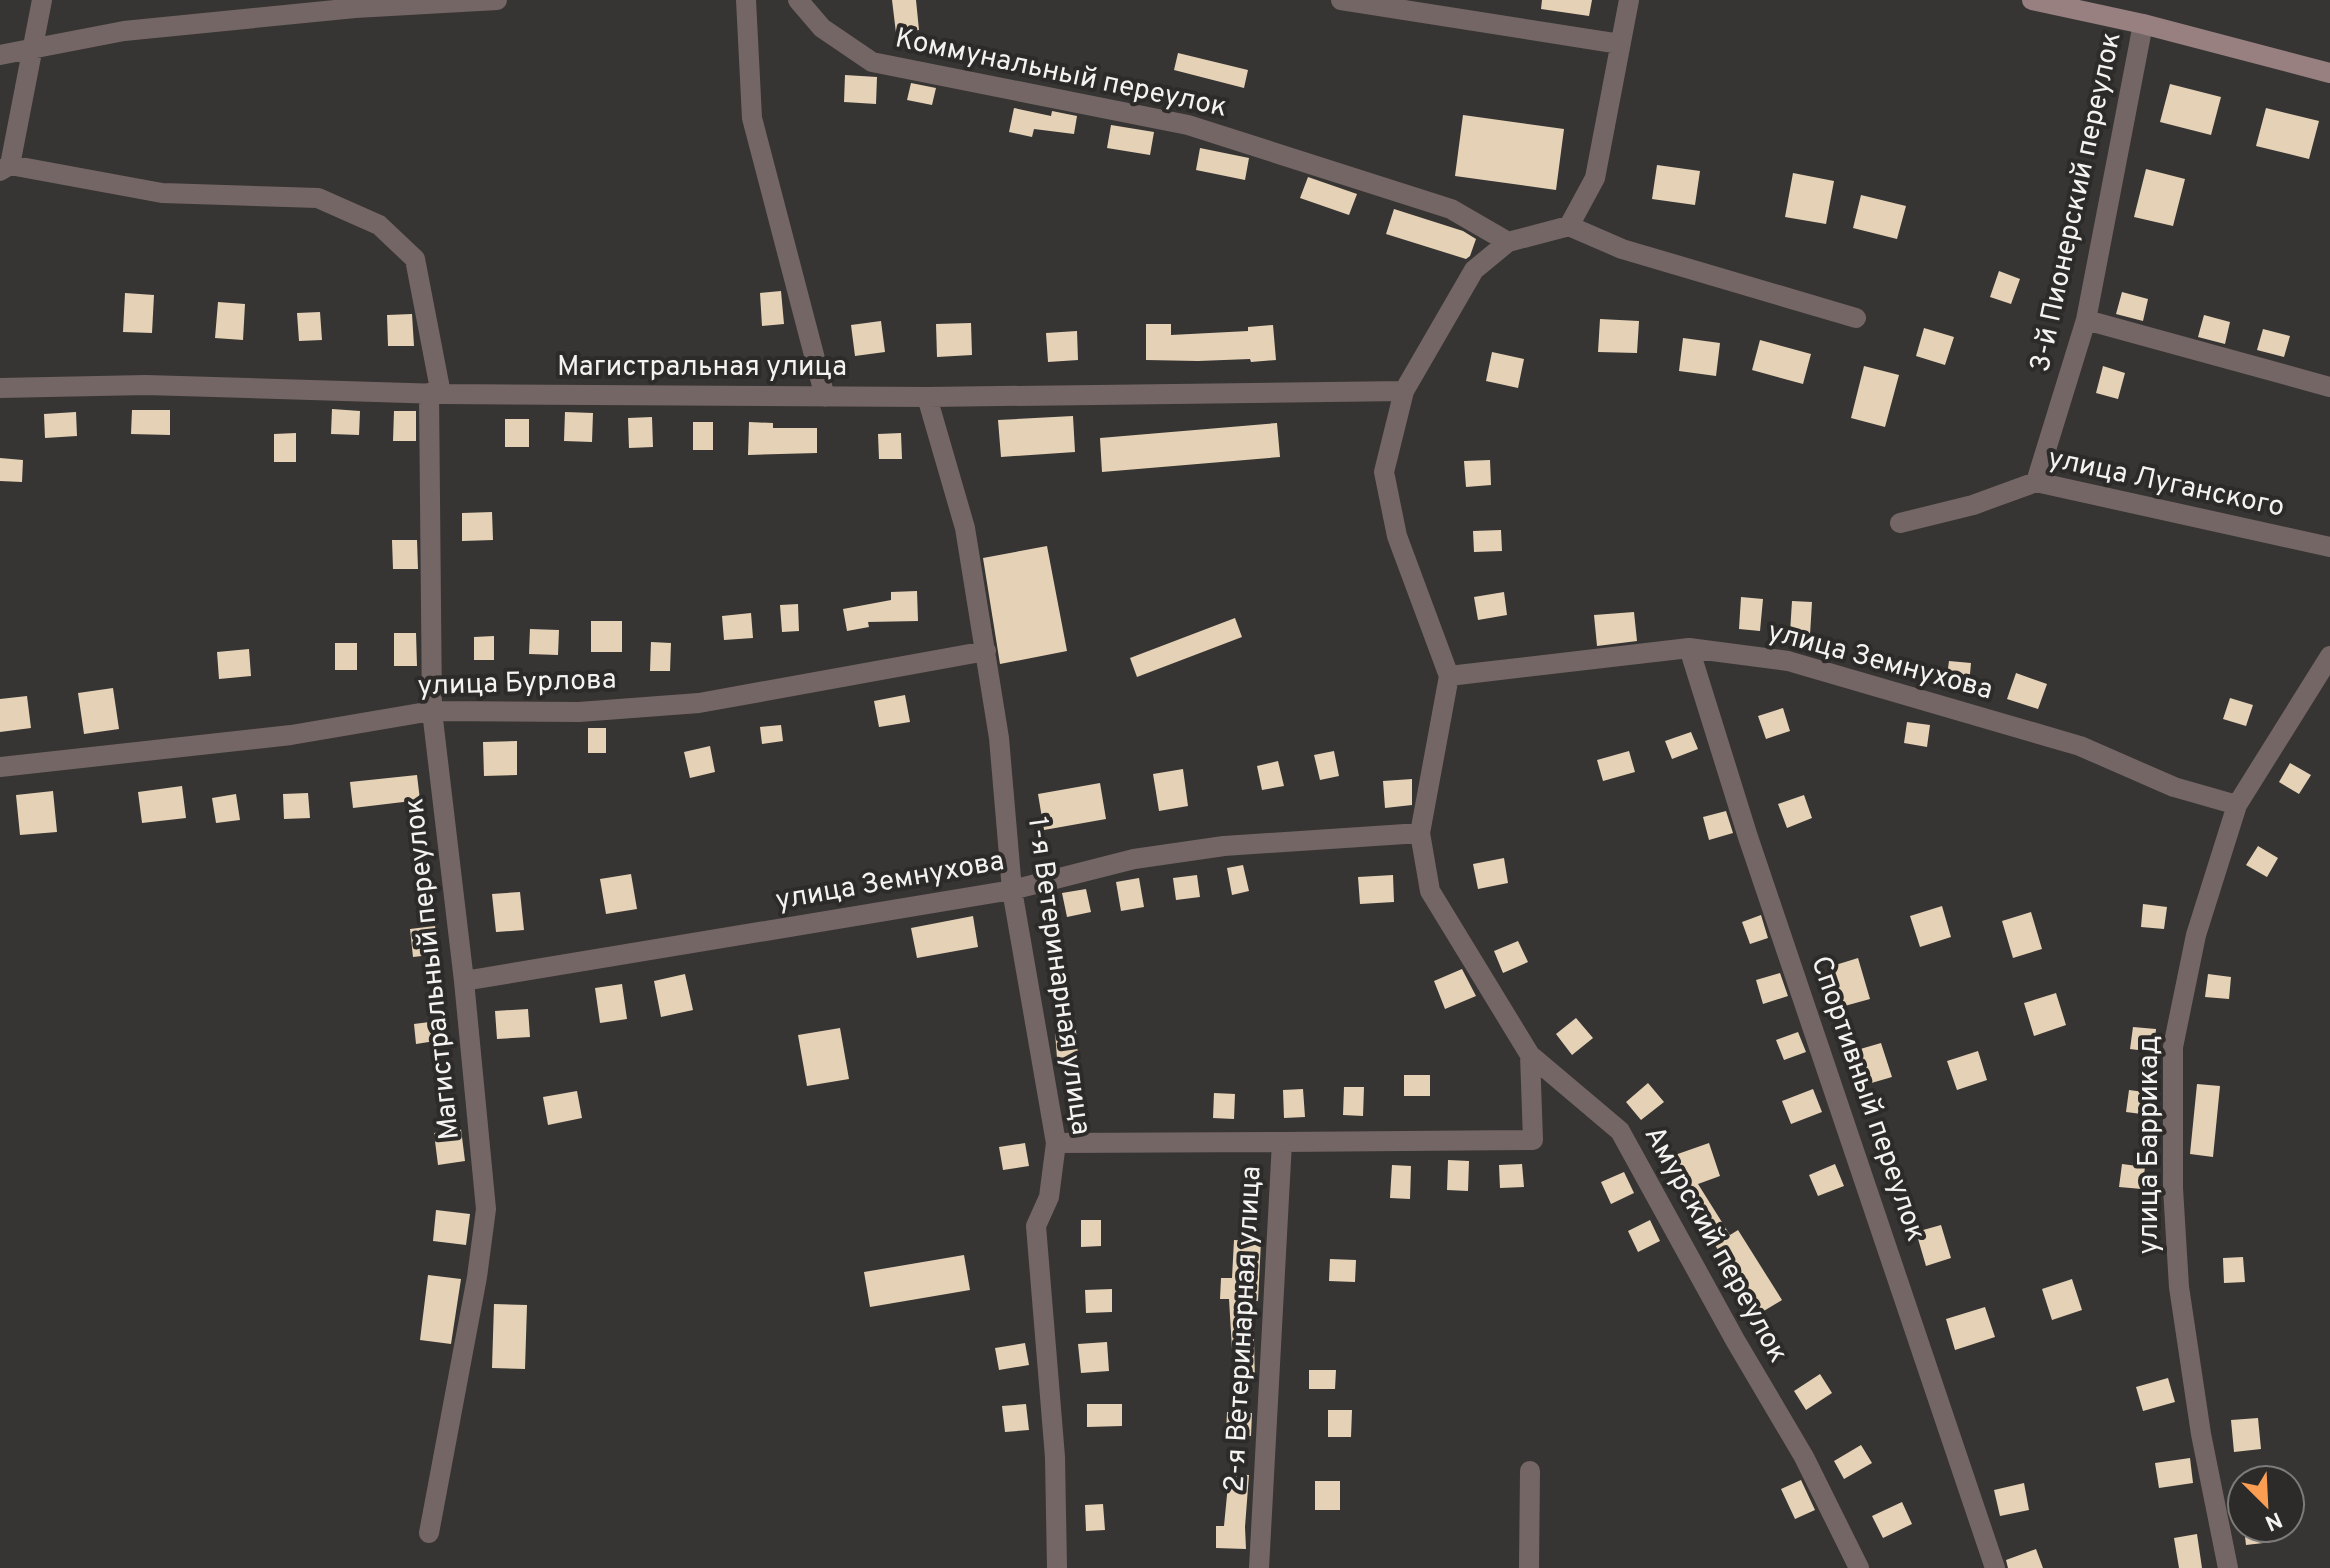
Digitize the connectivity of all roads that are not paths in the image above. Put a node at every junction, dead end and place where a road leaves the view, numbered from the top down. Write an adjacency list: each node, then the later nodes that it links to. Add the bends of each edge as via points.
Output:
1 (42, 0): 10 (street)
2 (497, 0): 10 (street, via 124,31)
3 (746, 0): 22 (street, via 752,118)
4 (798, 0): 15 (street, Коммунальный переулок, via 822,28 872,62 1188,125 1451,209)
5 (1341, 0): 9 (street)
6 (1629, 0): 9 (street)
7 (2032, 0): 8 (main road)
8 (2143, 24): 12 (main road); 17 (street, 3-й Пионерский переулок)
9 (1620, 44): 14 (street, via 1595,178)
10 (35, 48): 11 (street); 13 (street)
11 (0, 55)
12 (2330, 73)
13 (5, 168): 21 (street, Магистральный переулок, via 162,193 318,198 379,225 415,259)
14 (1569, 226): 15 (street); 16 (street, via 1622,249)
15 (1508, 242): 20 (street, via 1474,270)
16 (1856, 318)
17 (2086, 320): 18 (street); 24 (street, 3-й Пионерский переулок)
18 (2330, 387)
19 (0, 388): 21 (street, Магистральная улица, via 146,385)
20 (1404, 391): 23 (street, Магистральная улица); 30 (street, via 1384,472 1397,536)
21 (435, 394): 22 (street, Магистральная улица); 31 (street, Магистральный переулок)
22 (825, 397): 23 (street, Магистральная улица)
23 (927, 397): 28 (street, 1-я Ветеринарная улица, via 965,528)
24 (2036, 482): 25 (street, улица Луганского); 26 (street, улица Луганского)
25 (1900, 523)
26 (2330, 547)
27 (1689, 648): 30 (street, улица Земнухова); 33 (street, улица Земнухова, via 1788,661 2080,746 2174,787); 46 (street, Спортивный переулок)
28 (986, 651): 31 (street, улица Бурлова, via 699,703 579,712); 35 (street, 1-я Ветеринарная улица)
29 (2330, 656): 33 (street, улица Баррикад)
30 (1449, 676): 34 (street, Амурский переулок)
31 (432, 711): 32 (street, улица Бурлова, via 291,735); 36 (street, Магистральный переулок)
32 (0, 767)
33 (2237, 805): 47 (street, улица Баррикад, via 2196,935 2173,1047 2179,1287)
34 (1420, 833): 35 (street, улица Земнухова, via 1224,846 1134,859); 37 (street, Амурский переулок, via 1430,891)
35 (1012, 890): 36 (street, улица Земнухова); 39 (street, 1-я Ветеринарная улица)
36 (464, 981): 41 (street, Магистральный переулок, via 486,1209)
37 (1530, 1055): 38 (street, 2-я Ветеринарная улица, via 1533,1140); 45 (street, Амурский переулок, via 1620,1131 1804,1457)
38 (1282, 1142): 39 (street); 43 (street, 2-я Ветеринарная улица)
39 (1056, 1143): 42 (street, 1-я Ветеринарная улица, via 1049,1197 1036,1226 1055,1457)
40 (1530, 1471): 44 (street)
41 (429, 1533)
42 (1057, 1568)
43 (1259, 1568)
44 (1529, 1568)
45 (1859, 1568)
46 (1995, 1568)
47 (2228, 1568)

